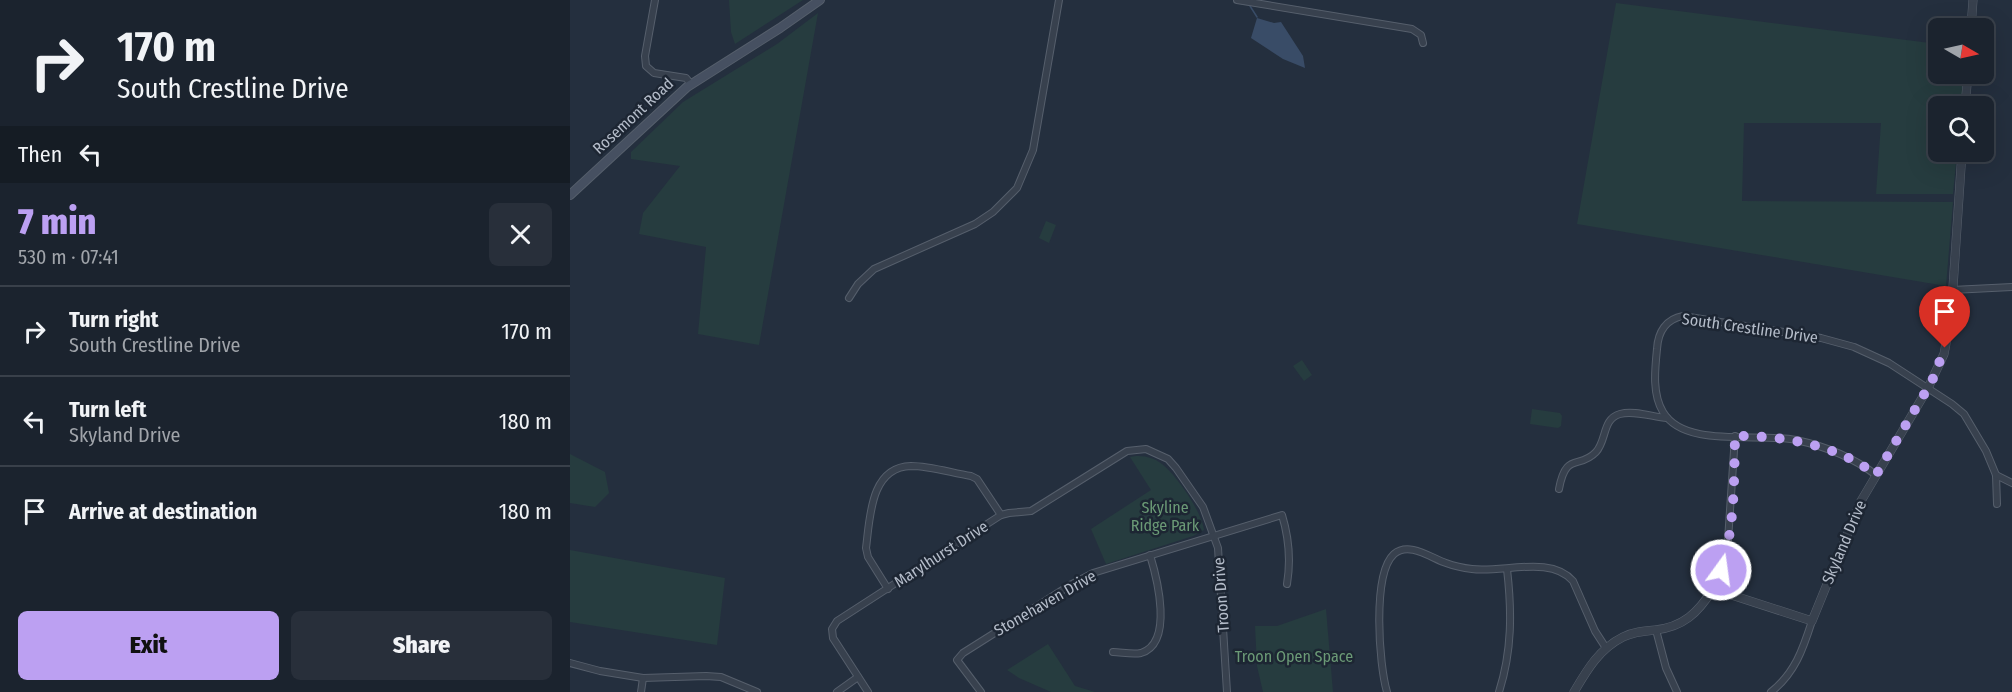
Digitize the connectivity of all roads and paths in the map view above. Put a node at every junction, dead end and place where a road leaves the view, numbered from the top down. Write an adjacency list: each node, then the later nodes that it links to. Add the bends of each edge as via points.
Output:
1 (655, 0): 8 (street, via 646,66 654,73 686,78)
2 (820, 0): 8 (main road, Rosemont Road)
3 (1059, 0): 13 (street, via 1032,150 1017,188 975,224 874,269)
4 (1237, 0): 7 (street, via 1412,29 1421,35)
5 (1973, 0): 6 (street)
6 (1972, 18)
7 (1423, 43)
8 (691, 84): 10 (main road, Rosemont Road)
9 (1961, 162): 12 (street, Skyland Drive)
10 (570, 195)
11 (2012, 288): 12 (street)
12 (1952, 290): 14 (street, Skyland Drive, via 1945,348)
13 (849, 298)
14 (1928, 388): 15 (street, South Crestline Drive, via 1884,360 1832,340 1676,317 1664,327 1657,346 1656,390); 20 (street, Skyland Drive); 21 (street, South Crestline Drive, via 1964,414)
15 (1668, 418): 16 (street, via 1692,433); 19 (street, via 1618,415 1605,428 1597,451)
16 (1735, 436): 20 (street, via 1809,443 1856,462); 31 (street, via 1726,555)
17 (1119, 455): 25 (street, Marylhurst Drive, via 1039,507); 26 (street, Troon Drive, via 1148,450 1168,459 1203,507)
18 (1563, 459): 19 (street)
19 (1570, 465): 23 (street, via 1563,473)
20 (1876, 475): 32 (street, Skyland Drive, via 1852,521)
21 (1996, 475): 22 (street); 24 (street)
22 (2012, 483)
23 (1559, 489)
24 (1997, 504)
25 (1002, 515): 30 (street, Marylhurst Drive); 30 (street, via 971,476 912,466 888,476 876,490 866,548)
26 (1214, 535): 27 (street, Stonehaven Drive); 29 (street, Stonehaven Drive, via 1282,515 1289,543); 44 (street, Troon Drive, via 1220,562)
27 (1150, 555): 35 (street, via 1158,589 1158,637 1152,647 1139,653); 43 (street, Stonehaven Drive, via 1072,584 963,653 957,660)
28 (1507, 569): 34 (street, via 1550,567 1568,575); 45 (street, via 1470,569 1407,550 1394,554 1385,568 1379,616 1382,675); 46 (street, via 1511,634)
29 (1287, 584)
30 (888, 589): 38 (street, Marylhurst Drive, via 840,619 832,629 833,638)
31 (1713, 589): 32 (street); 33 (street, via 1684,622)
32 (1812, 621): 49 (street, Skyland Drive, via 1794,668)
33 (1656, 630): 34 (street, via 1631,634); 48 (street)
34 (1606, 648): 47 (street)
35 (1113, 652)
36 (570, 663): 37 (street)
37 (643, 678): 39 (street); 40 (street, via 720,677)
38 (858, 678): 41 (street); 42 (street, Marylhurst Drive)
39 (641, 692)
40 (757, 692)
41 (837, 692)
42 (868, 692)
43 (981, 692)
44 (1227, 692)
45 (1387, 692)
46 (1499, 692)
47 (1574, 692)
48 (1677, 692)
49 (1772, 692)

